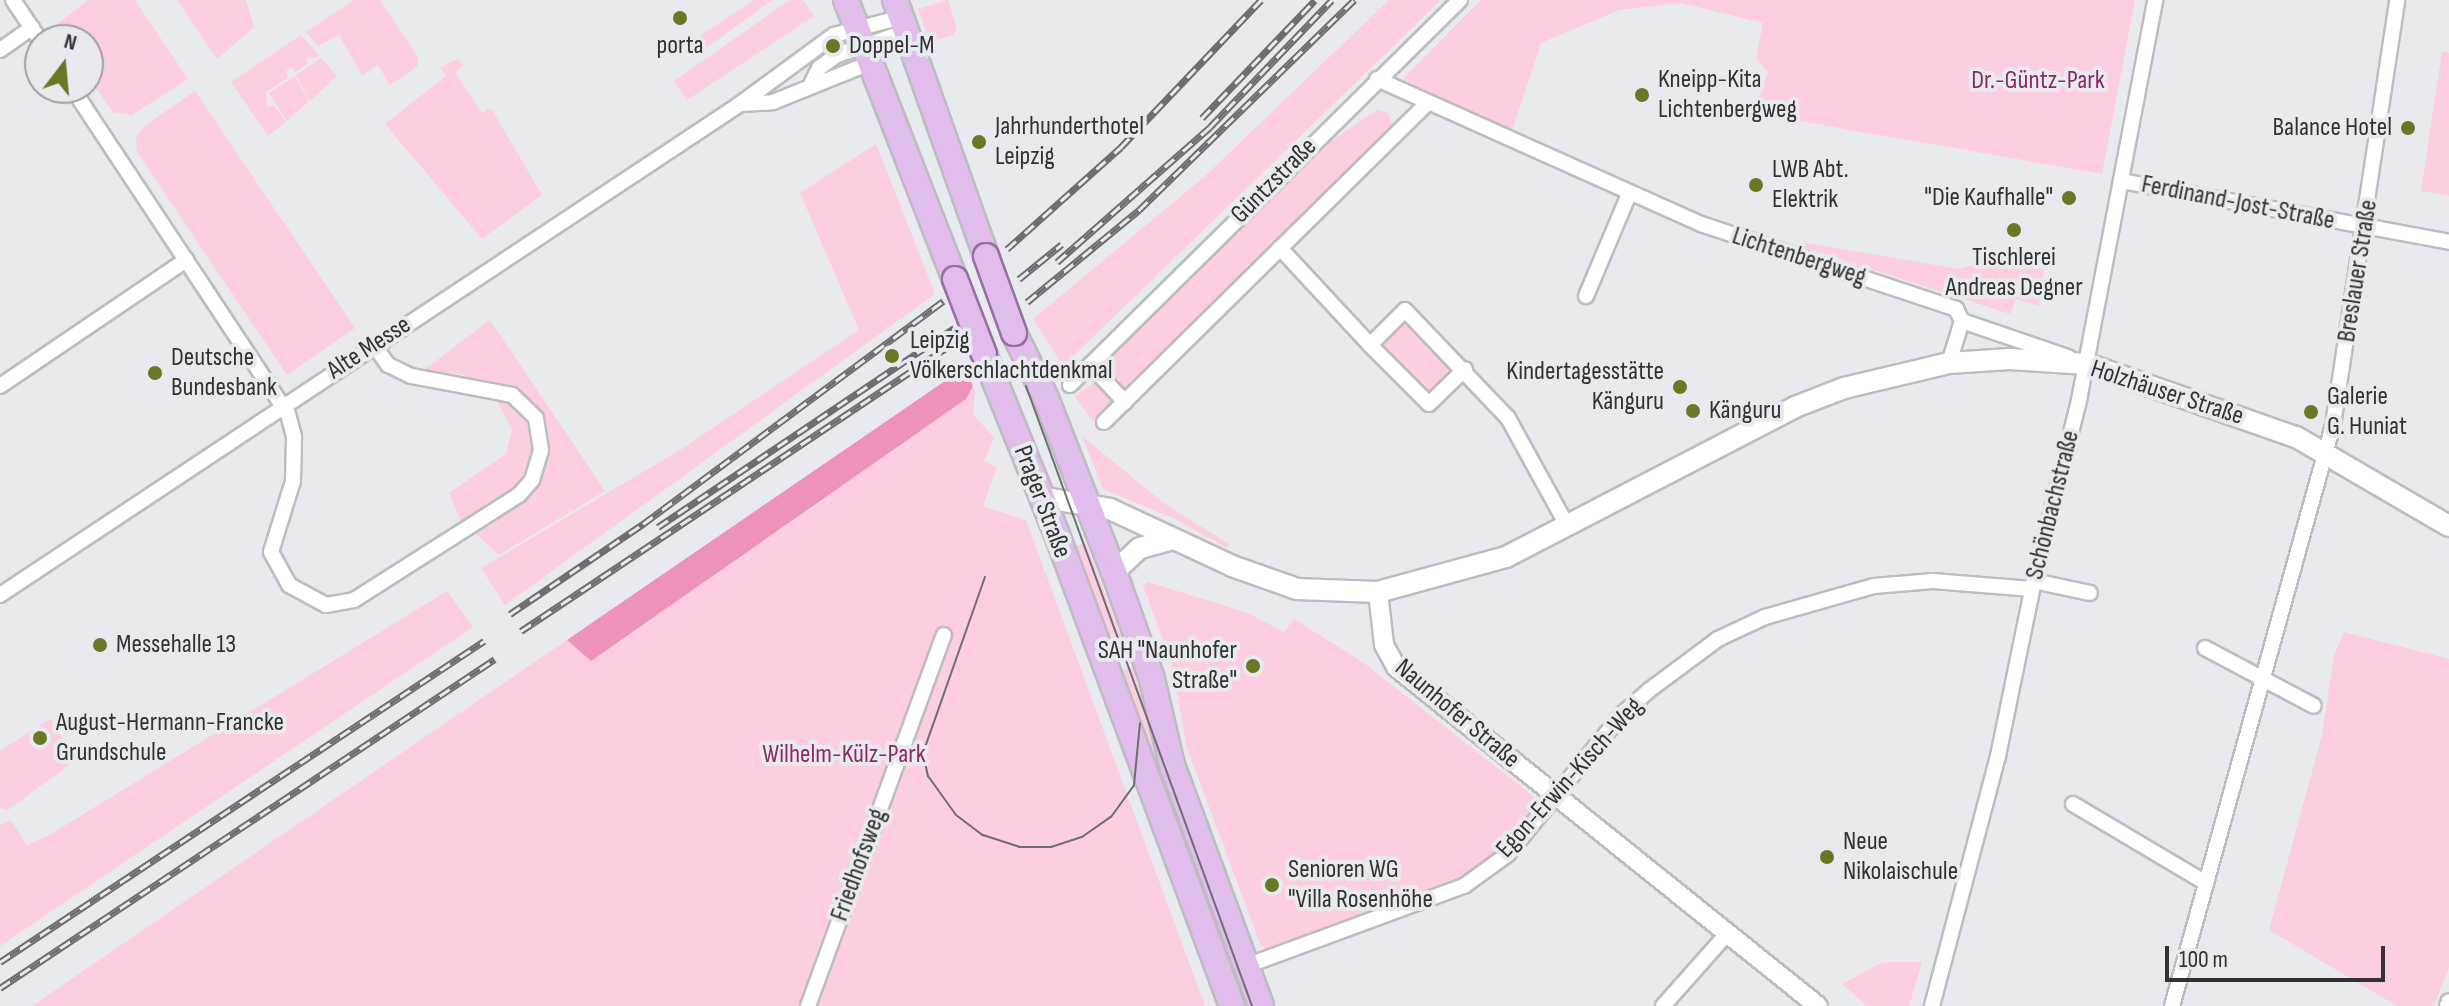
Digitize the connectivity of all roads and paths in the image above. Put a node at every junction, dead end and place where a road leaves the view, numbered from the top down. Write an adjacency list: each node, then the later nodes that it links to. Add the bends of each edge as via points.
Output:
1 (13, 0): 7 (street)
2 (846, 0): 9 (main road, Prager Straße)
3 (1460, 0): 11 (street, Güntzstraße)
4 (2155, 0): 15 (street, Schönbachstraße)
5 (2397, 0): 17 (street, Breslauer Straße)
6 (901, 16): 9 (street, Alte Messe); 36 (main road, Prager Straße, bridge, via 1014,333)
7 (29, 24)
8 (24, 39): 10 (street)
9 (863, 44): 14 (street, Alte Messe, via 753,90); 14 (street, Alte Messe, via 819,68 812,82 773,102); 35 (main road, Prager Straße, bridge)
10 (0, 50)
11 (1377, 79): 12 (street, Lichtenbergweg); 27 (street, Güntzstraße)
12 (1427, 103): 16 (street, Lichtenbergweg); 19 (street, Güntzstraße)
13 (83, 104): 20 (street)
14 (740, 104): 23 (street, Alte Messe)
15 (2121, 181): 17 (street, Ferdinand-Jost-Straße); 26 (street, Schönbachstraße)
16 (1629, 194): 21 (street); 22 (street, Lichtenbergweg, via 1701,224 1956,309)
17 (2365, 226): 18 (street, Ferdinand-Jost-Straße); 34 (street, Breslauer Straße)
18 (2449, 242)
19 (1280, 248): 24 (street); 31 (street, Güntzstraße)
20 (186, 260): 30 (street); 32 (street)
21 (1586, 296)
22 (1962, 321): 25 (street); 26 (street, Lichtenbergweg)
23 (374, 345): 32 (street, Alte Messe); 32 (street, via 388,365 411,376 453,387 492,387 527,405 536,418 541,450 532,480 519,495 341,604 316,602 289,585 271,552 293,481 294,437)
24 (1370, 345): 28 (street, via 1405,310); 28 (street, via 1429,404)
25 (1949, 363): 26 (main road, Holzhäuser Straße, via 2010,359); 40 (main road, Holzhäuser Straße, via 1870,380 1795,407)
26 (2087, 364): 34 (main road, Holzhäuser Straße, via 2296,437); 43 (street, Schönbachstraße)
27 (1090, 365): 29 (street, Güntzstraße); 31 (street)
28 (1465, 369): 40 (street, via 1508,418)
29 (1070, 385)
30 (0, 386)
31 (1125, 402): 33 (street, Güntzstraße)
32 (283, 404): 46 (street, Alte Messe)
33 (1104, 422)
34 (2325, 453): 37 (main road, Holzhäuser Straße); 49 (street, Breslauer Straße)
35 (1040, 497): 36 (main road); 57 (main road, Prager Straße)
36 (1087, 504): 41 (main road); 42 (main road, Prager Straße)
37 (2422, 507): 38 (street); 39 (main road, Holzhäuser Straße)
38 (2449, 512)
39 (2449, 526)
40 (1568, 527): 44 (main road, Holzhäuser Straße, via 1506,557)
41 (1174, 539): 42 (main road, via 1140,548); 44 (main road, via 1297,589)
42 (1114, 572): 55 (main road, Prager Straße, via 1152,679 1172,765)
43 (2033, 585): 45 (street, Egon-Erwin-Kisch-Weg); 51 (street, Egon-Erwin-Kisch-Weg, via 1933,581 1874,586 1765,617 1718,639 1648,691 1622,714); 61 (street, Schönbachstraße, via 1998,756)
44 (1378, 592): 51 (street, Naunhofer Straße, via 1384,645 1396,667)
45 (2090, 593)
46 (0, 595)
47 (944, 635): 56 (street, Friedhofsweg)
48 (2205, 648): 49 (street)
49 (2264, 679): 50 (street); 53 (street, Breslauer Straße)
50 (2314, 706)
51 (1557, 795): 54 (street, Naunhofer Straße); 55 (street, Egon-Erwin-Kisch-Weg, via 1508,854 1464,886)
52 (2073, 804): 53 (street)
53 (2206, 883): 62 (street, Breslauer Straße)
54 (1727, 934): 59 (street); 60 (street, Naunhofer Straße)
55 (1246, 966): 58 (main road, Prager Straße)
56 (808, 1006)
57 (1232, 1006)
58 (1261, 1006)
59 (1663, 1006)
60 (1818, 1006)
61 (1932, 1006)
62 (2172, 1006)

